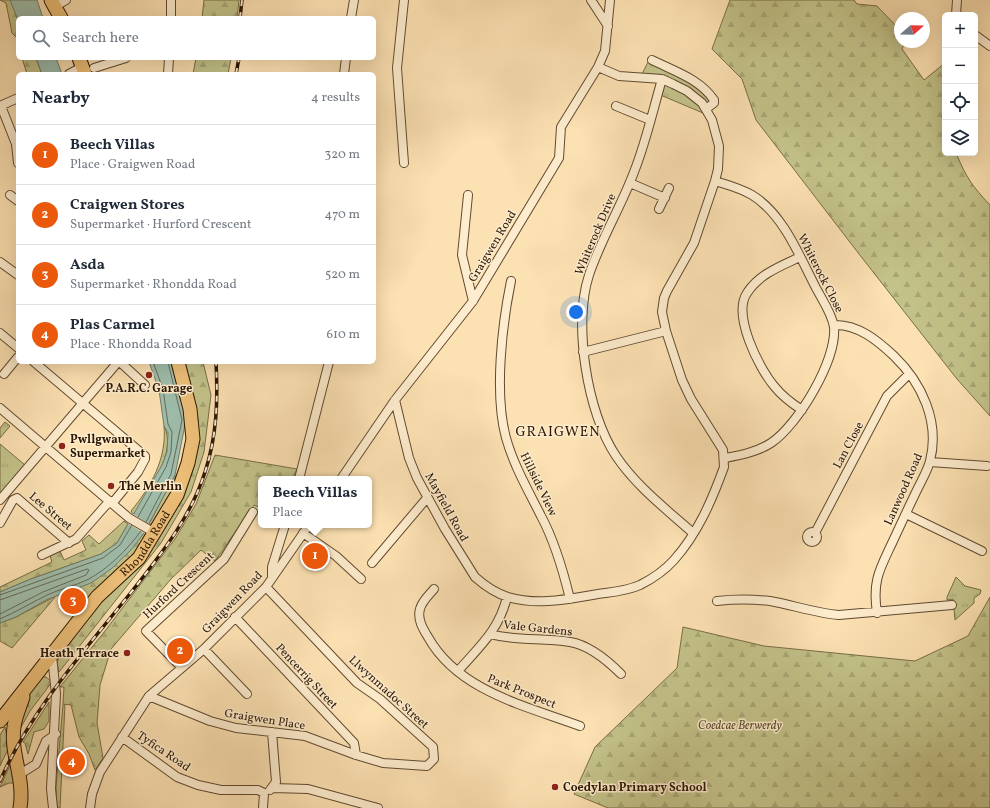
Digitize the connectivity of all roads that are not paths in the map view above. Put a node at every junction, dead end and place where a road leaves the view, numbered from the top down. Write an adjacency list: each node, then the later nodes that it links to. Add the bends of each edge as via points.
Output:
1 (171, 0): 10 (street)
2 (354, 0): 11 (street)
3 (404, 0): 31 (street, via 397,68)
4 (591, 0): 12 (street)
5 (610, 0): 12 (street, Graigwen Road)
6 (957, 0): 8 (street)
7 (59, 1): 9 (main road)
8 (956, 12)
9 (61, 16)
10 (171, 16)
11 (351, 16)
12 (608, 26): 20 (street, Graigwen Road, via 605,52)
13 (978, 37): 14 (street)
14 (990, 46)
15 (117, 60): 19 (street)
16 (169, 60): 22 (street)
17 (346, 60): 23 (street)
18 (652, 60): 28 (street, via 704,88 714,100)
19 (85, 67): 21 (street)
20 (598, 67): 24 (street, via 620,76); 44 (street, Graigwen Road, via 561,127 559,158)
21 (74, 72)
22 (168, 72)
23 (344, 72)
24 (662, 80): 28 (street, via 687,91); 29 (street, Whiterock Drive)
25 (16, 99): 26 (street)
26 (1, 106): 30 (street)
27 (616, 106): 29 (street)
28 (707, 108): 32 (street, via 719,146)
29 (650, 120): 33 (street, Whiterock Drive)
30 (16, 146)
31 (404, 163)
32 (715, 181): 40 (street, Whiterock Close, via 740,189 764,204 784,228); 46 (street, via 694,243 664,298 662,312)
33 (630, 183): 37 (street); 49 (street, Whiterock Drive, via 589,276 582,312)
34 (669, 188): 37 (street)
35 (10, 195): 38 (street)
36 (468, 195): 44 (street, via 462,255)
37 (665, 198): 39 (street)
38 (16, 200)
39 (659, 209)
40 (800, 257): 45 (street, Whiterock Close); 62 (street, via 761,278 746,293 742,311 745,328 766,375 785,399)
41 (0, 262): 42 (street)
42 (16, 274)
43 (511, 281): 92 (street, Hillside View, via 506,304 502,355 501,405 504,432 522,482 557,551)
44 (473, 301): 59 (street, Graigwen Road)
45 (834, 325): 57 (street, Lanwood Road, via 849,327 870,336 896,358); 62 (street, Whiterock Close, via 830,354)
46 (666, 331): 49 (street); 64 (street, via 682,380 691,399 718,440)
47 (0, 333): 48 (street)
48 (16, 346)
49 (583, 352): 81 (street, Whiterock Drive, via 593,400 607,440 616,456 640,485)
50 (16, 359): 56 (street)
51 (36, 364): 60 (street)
52 (117, 364): 60 (street)
53 (121, 364): 58 (street)
54 (179, 364): 79 (main road, Rhondda Road, via 190,409 192,450 177,495)
55 (328, 364): 68 (street)
56 (4, 374)
57 (909, 374): 65 (street, Lanwood Road, via 919,386 930,416 933,442); 82 (street, Lan Close, via 887,396)
58 (145, 385)
59 (395, 400): 67 (street, Graigwen Road); 71 (street, Mayfield Road, via 409,458)
60 (83, 403): 63 (street); 73 (street, via 145,459 138,472)
61 (0, 408): 63 (street)
62 (802, 410): 64 (street, Whiterock Close, via 781,436 769,444 756,451)
63 (46, 446): 72 (street); 73 (street)
64 (725, 458): 81 (street, via 711,500)
65 (930, 462): 66 (street); 75 (street, Lanwood Road)
66 (987, 466)
67 (349, 467): 69 (street, Graigwen Road); 70 (street)
68 (299, 476)
69 (343, 476)
70 (349, 476)
71 (427, 498): 86 (street); 91 (street, Mayfield Road, via 474,577 484,585)
72 (0, 500)
73 (111, 502): 79 (street, via 129,518); 83 (street, via 76,539)
74 (253, 512): 100 (street, Hurford Crescent, via 224,559 146,631)
75 (906, 514): 84 (street); 95 (street, Lanwood Road, via 878,572 875,600)
76 (0, 522): 83 (street, Lee Street, via 13,500 17,498)
77 (284, 528): 87 (street, via 272,567)
78 (307, 528): 80 (street, Graigwen Road)
79 (151, 531): 99 (main road, Rhondda Road, via 139,558 97,596)
80 (303, 533): 87 (street, Graigwen Road); 88 (street, via 336,556)
81 (693, 533): 92 (street, via 673,561 653,578 628,589)
82 (815, 533)
83 (69, 542): 85 (street)
84 (982, 551)
85 (42, 555)
86 (372, 563)
87 (272, 578): 89 (street, Graigwen Road)
88 (361, 579)
89 (266, 587): 96 (street, Graigwen Road); 113 (street, Llwynmadoc Street, via 357,683 380,699 433,747 434,759 427,766 383,763)
90 (434, 589): 101 (street, Park Prospect, via 422,603 419,611 421,625 443,658)
91 (511, 598): 92 (street, via 538,602); 97 (street)
92 (570, 599)
93 (717, 601): 95 (street, via 770,601 824,614)
94 (952, 606): 95 (street)
95 (877, 613)
96 (235, 617): 98 (street, Graigwen Road); 113 (street, Pencerrig Street, via 354,743)
97 (490, 634): 101 (street); 103 (street, Vale Gardens, via 509,639 570,642 591,650)
98 (204, 649): 100 (street, Graigwen Road); 106 (street)
99 (52, 656): 102 (main road, Rhondda Road); 104 (street)
100 (182, 668): 107 (street, Graigwen Road)
101 (458, 671): 109 (street, Park Prospect, via 479,687)
102 (39, 672): 104 (street); 105 (main road, Rhondda Road)
103 (621, 674)
104 (55, 675): 111 (street)
105 (27, 686): 108 (main road, Rhondda Road); 114 (main road, via 14,728)
106 (247, 694)
107 (149, 696): 110 (street, Graigwen Place, via 210,721 236,728); 112 (street, Graigwen Road)
108 (0, 721)
109 (580, 726)
110 (272, 732): 113 (street, Graigwen Place, via 305,736); 115 (street, via 276,782)
111 (56, 734): 114 (street, via 46,741 33,766); 118 (street, via 51,789)
112 (122, 736): 116 (street, Tyfica Road, via 177,776 198,785 220,790); 119 (street, Graigwen Road, via 100,772)
113 (356, 756)
114 (20, 774): 117 (main road)
115 (273, 788): 116 (street); 121 (street, via 308,789)
116 (264, 792): 120 (street)
117 (20, 808)
118 (53, 808)
119 (90, 808)
120 (262, 808)
121 (378, 808)

